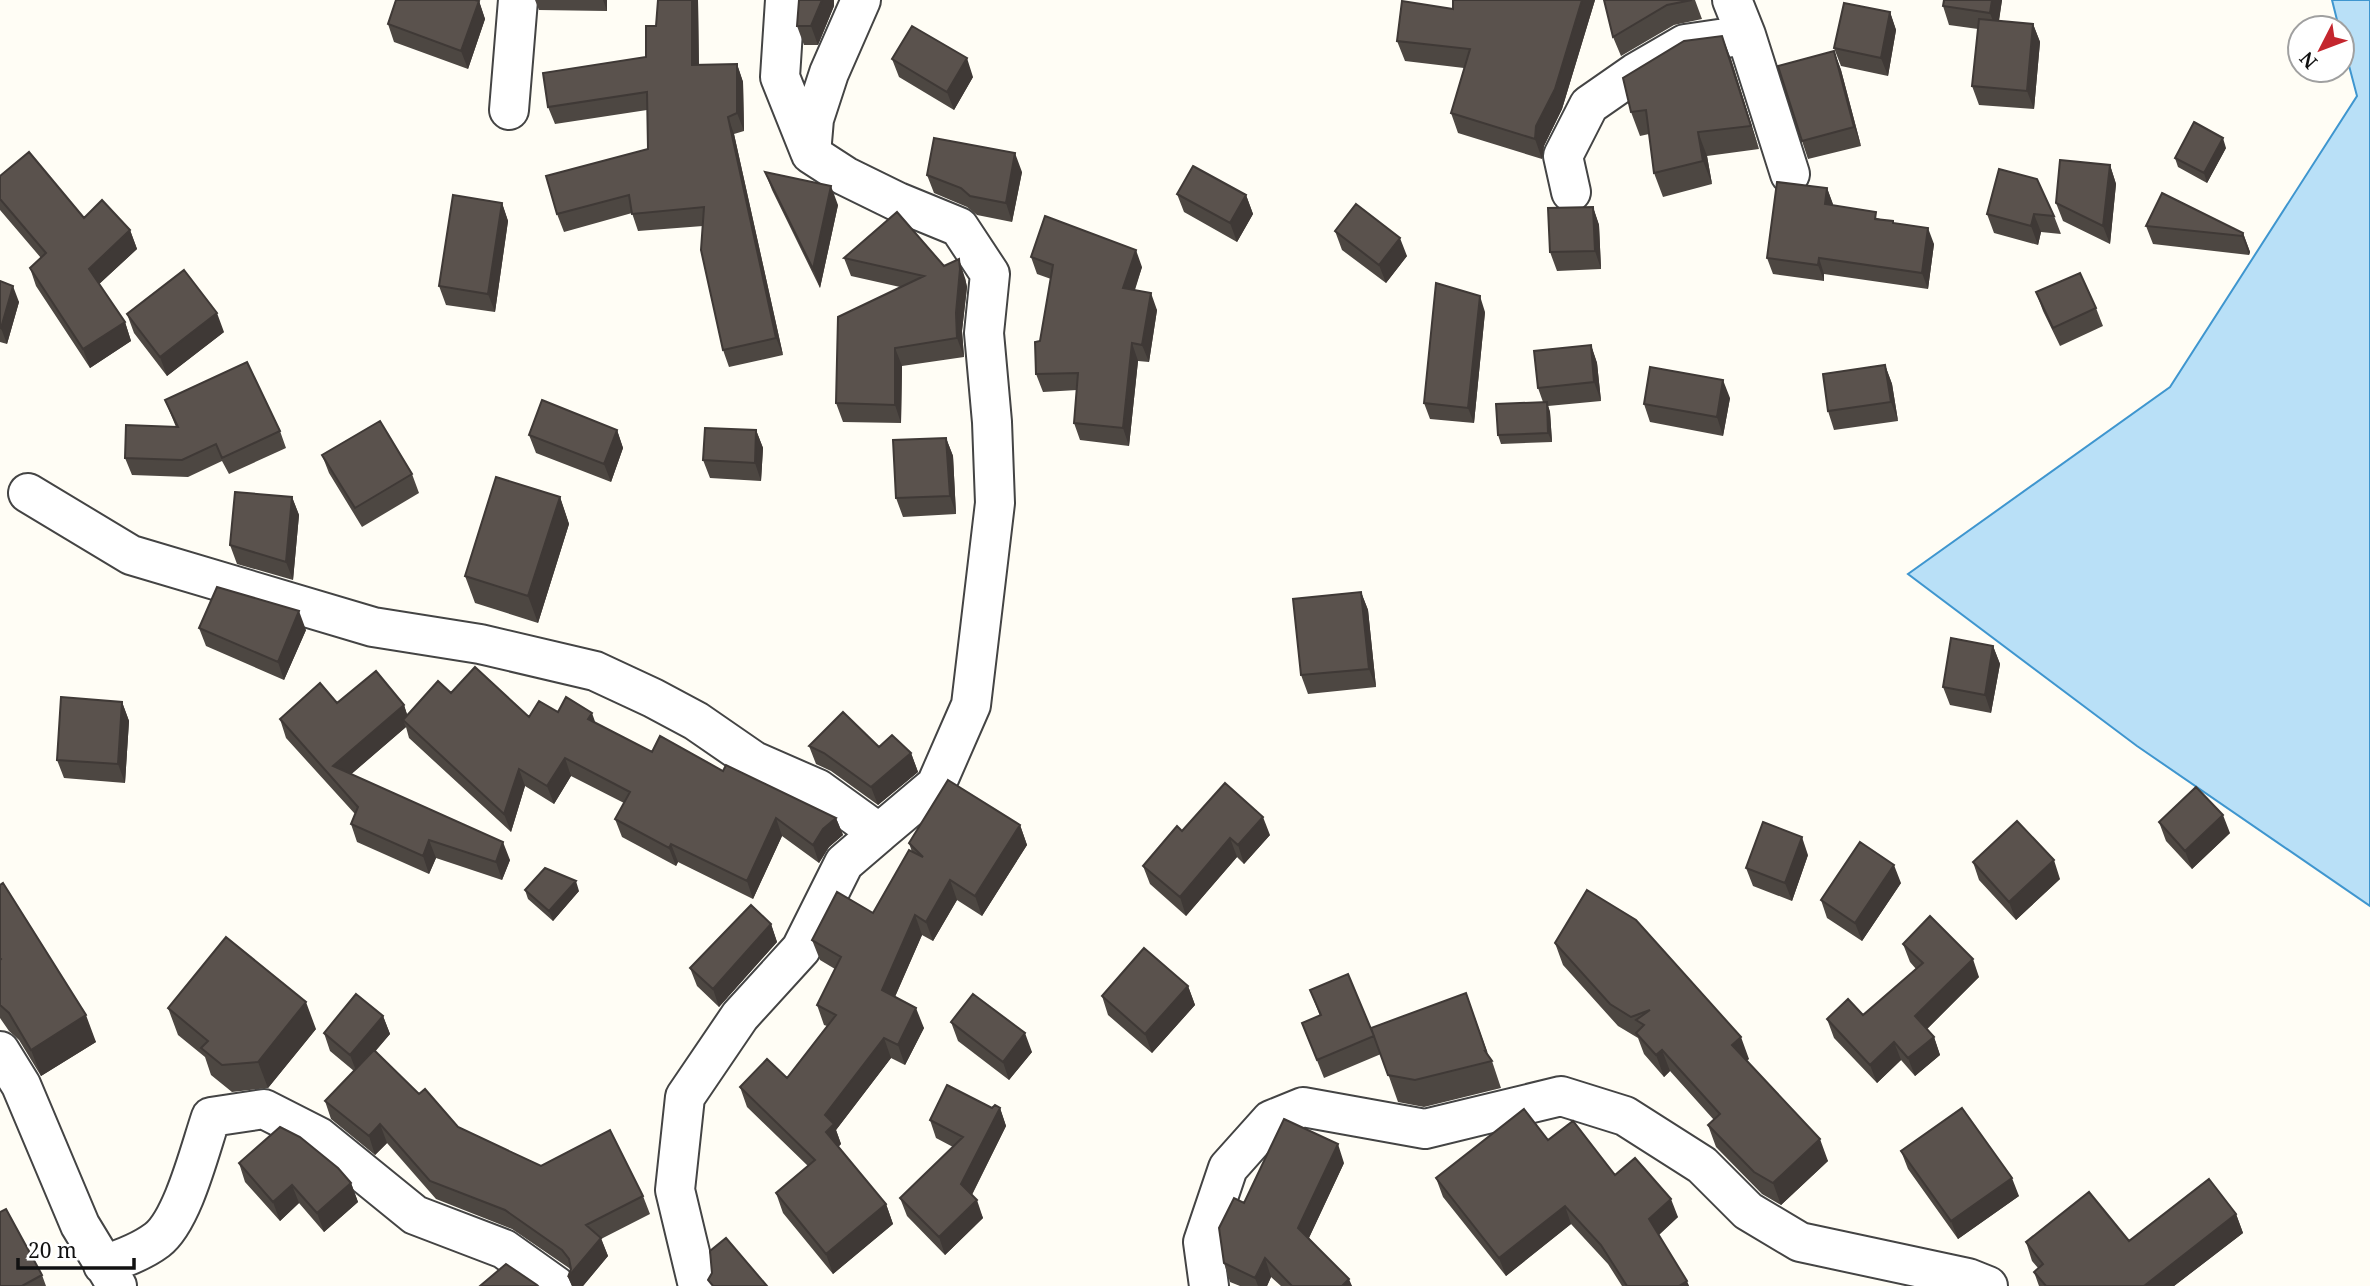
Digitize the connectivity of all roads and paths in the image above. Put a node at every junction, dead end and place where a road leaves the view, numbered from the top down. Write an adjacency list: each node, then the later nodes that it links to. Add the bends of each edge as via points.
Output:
1 (518, 0): 6 (street)
2 (785, 0): 7 (street, via 780,77)
3 (861, 0): 7 (street, via 814,119)
4 (1732, 0): 5 (street)
5 (1746, 35): 8 (street); 9 (street, via 1685,44 1588,105 1563,156)
6 (509, 110)
7 (811, 154): 11 (street, via 898,202 959,226 990,274 984,333 995,503 971,705 936,785)
8 (1790, 174)
9 (1571, 192)
10 (28, 492): 11 (street, via 131,555 373,627 480,643 595,671 696,721 754,761 818,789)
11 (879, 833): 15 (street, via 844,863 801,950 740,1016 685,1097 676,1190)
12 (0, 1051): 13 (street, via 21,1085 80,1225)
13 (110, 1275): 14 (street, via 123,1259 159,1239 182,1205 211,1117 264,1109 319,1137 415,1215 504,1249)
14 (556, 1286)
15 (698, 1286)
16 (1209, 1286): 17 (street, via 1203,1242 1228,1168 1271,1120 1303,1107 1425,1129 1561,1096 1625,1116 1702,1165 1748,1211 1800,1242)
17 (1988, 1286)

